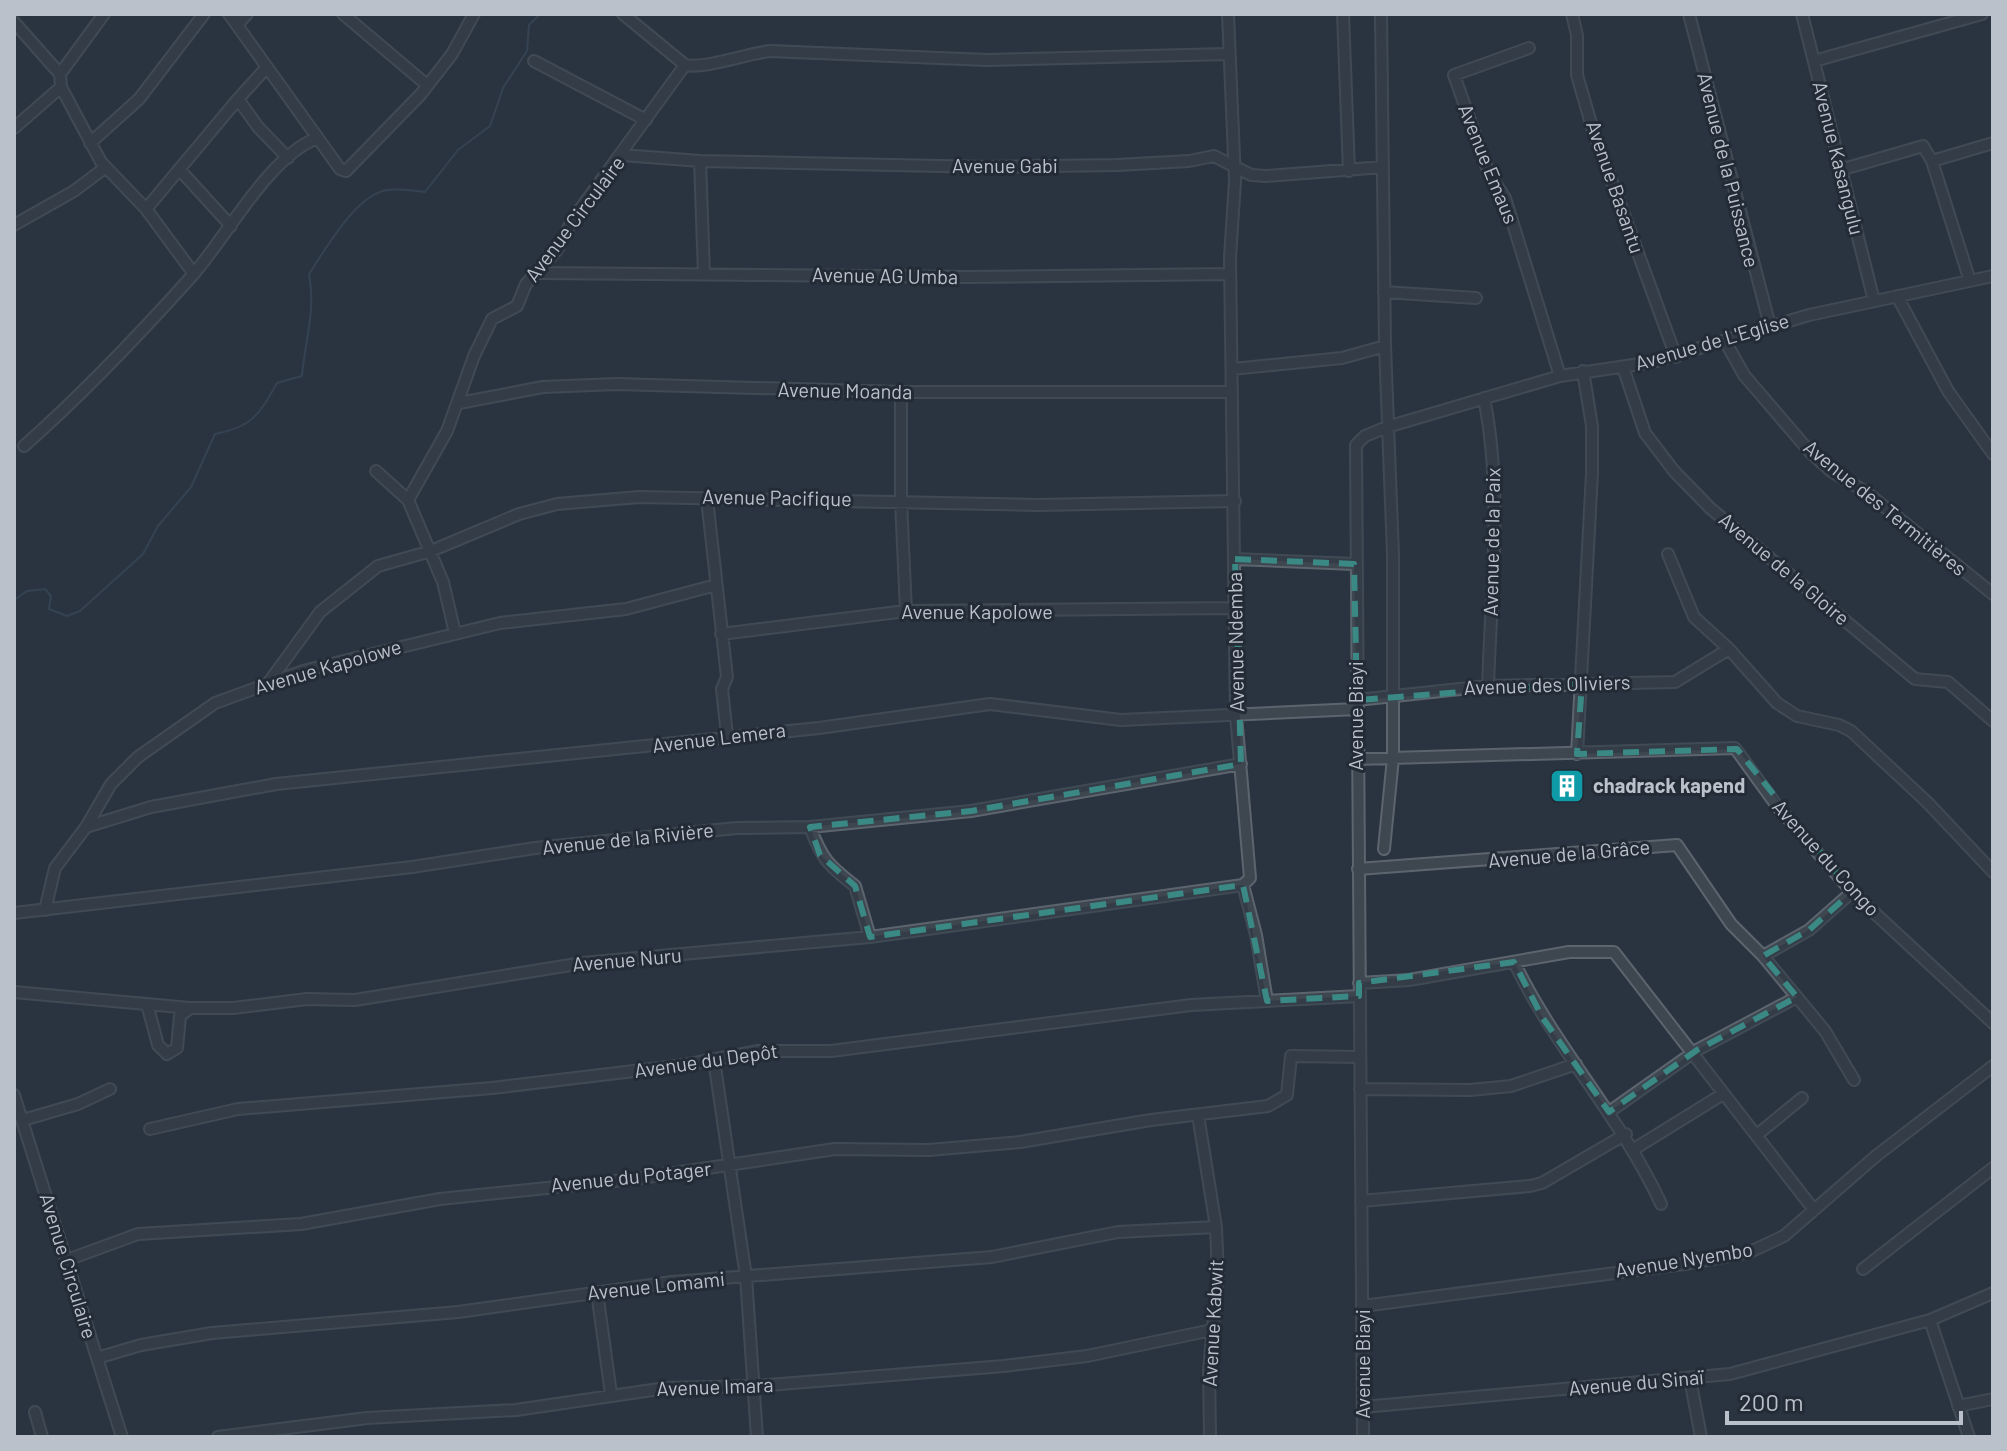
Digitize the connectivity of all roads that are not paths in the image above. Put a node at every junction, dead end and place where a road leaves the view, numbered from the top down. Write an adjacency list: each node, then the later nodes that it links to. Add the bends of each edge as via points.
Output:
1 (104, 14): 23 (street)
2 (204, 14): 30 (street, via 139,99)
3 (229, 14): 16 (street)
4 (247, 14): 16 (street)
5 (343, 14): 24 (street)
6 (474, 14): 24 (street)
7 (623, 14): 21 (street)
8 (1228, 14): 18 (street, Avenue Ndemba)
9 (1343, 14): 41 (street)
10 (1381, 14): 38 (street)
11 (1572, 14): 58 (street, Avenue Basantu, via 1577,75 1592,127)
12 (1689, 14): 55 (street, Avenue de la Puissance)
13 (1802, 14): 20 (street, Avenue Kasangulu)
14 (1982, 14): 20 (street)
15 (14, 22): 23 (street)
16 (237, 25): 22 (street)
17 (1529, 48): 62 (street, Avenue Emaus, via 1454,75 1489,174 1505,198)
18 (1227, 54): 21 (street, via 987,60 770,51); 36 (street, Avenue Ndemba)
19 (534, 61): 27 (street)
20 (1814, 61): 40 (street, Avenue Kasangulu)
21 (685, 65): 27 (street, Avenue Circulaire)
22 (267, 67): 26 (street); 29 (street)
23 (60, 74): 25 (street)
24 (427, 85): 29 (street, via 346,171)
25 (61, 87): 28 (street); 30 (street)
26 (238, 99): 33 (street); 39 (street)
27 (646, 120): 32 (street, Avenue Circulaire)
28 (14, 128)
29 (317, 138): 33 (street)
30 (90, 143): 37 (street)
31 (1993, 143): 35 (street)
32 (622, 155): 34 (street, Avenue Gabi); 45 (street, Avenue Circulaire)
33 (288, 158): 44 (street)
34 (700, 161): 36 (street, Avenue Gabi, via 1016,167 1214,156); 47 (street)
35 (1932, 161): 40 (street, via 1923,146); 50 (street)
36 (1234, 166): 41 (street, Avenue Gabi, via 1266,176); 48 (street, Avenue Ndemba)
37 (106, 167): 42 (street); 43 (street)
38 (1383, 167): 41 (street, Avenue Gabi); 51 (street)
39 (179, 169): 42 (street); 44 (street)
40 (1840, 170): 54 (street, Avenue Kasangulu)
41 (1349, 171)
42 (146, 209): 46 (street)
43 (14, 225)
44 (231, 226): 46 (street)
45 (540, 273): 47 (street, Avenue AG Umba); 66 (street, Avenue Circulaire, via 526,284 512,312 492,319)
46 (194, 274): 68 (street, via 85,391)
47 (704, 274): 48 (street, Avenue AG Umba)
48 (1230, 274): 60 (street, Avenue Ndemba)
49 (1993, 276): 50 (street, Avenue de L'Eglise)
50 (1970, 281): 52 (street, Avenue de L'Eglise)
51 (1384, 292): 53 (street); 57 (street)
52 (1897, 296): 54 (street, Avenue de L'Eglise); 69 (street, via 1940,379)
53 (1476, 298)
54 (1874, 301): 55 (street, Avenue de L'Eglise)
55 (1770, 326): 56 (street, Avenue de L'Eglise)
56 (1725, 341): 58 (street, Avenue de L'Eglise); 80 (street, Avenue des Termitières, via 1744,375 1810,452)
57 (1385, 346): 60 (street, via 1342,358); 67 (street)
58 (1676, 357): 59 (street, Avenue de L'Eglise)
59 (1623, 367): 61 (street, Avenue de L'Eglise); 92 (street, Avenue de la Gloire, via 1645,433 1710,508 1915,679 1948,682)
60 (1232, 369): 64 (street, Avenue Ndemba)
61 (1583, 371): 62 (street, Avenue de L'Eglise); 87 (street, via 1592,426 1592,473)
62 (1560, 376): 65 (street, Avenue de L'Eglise)
63 (901, 392): 64 (street, Avenue Moanda); 66 (street, Avenue Moanda, via 616,384 543,387); 73 (street)
64 (1232, 392): 74 (street, Avenue Ndemba)
65 (1484, 398): 67 (street, Avenue de L'Eglise); 88 (street, Avenue de la Paix, via 1495,485)
66 (459, 403): 72 (street, Avenue Circulaire)
67 (1387, 427): 78 (street, Avenue Biayi, via 1356,445); 89 (street)
68 (24, 446)
69 (1993, 454)
70 (376, 471): 72 (street)
71 (707, 499): 73 (street, Avenue Pacifique); 75 (street, Avenue Pacifique, via 639,497 557,504); 79 (street)
72 (408, 500): 75 (street)
73 (901, 501): 74 (street, Avenue Pacifique); 82 (street)
74 (1235, 501): 77 (street, Avenue Ndemba)
75 (431, 551): 83 (street); 86 (street, Avenue Pacifique, via 378,566 339,594 295,642)
76 (1668, 554): 85 (street, via 1694,617)
77 (1235, 559): 78 (street); 81 (street, Avenue Ndemba)
78 (1354, 564): 90 (street, Avenue Biayi)
79 (716, 585): 83 (street, Avenue Kapolowe, via 626,609); 84 (street)
80 (1993, 594)
81 (1234, 608): 82 (street, Avenue Kapolowe); 91 (street, Avenue Ndemba)
82 (906, 611): 84 (street, Avenue Kapolowe)
83 (455, 633): 86 (street, Avenue Kapolowe)
84 (721, 634): 93 (street)
85 (1729, 649): 87 (street, Avenue des Oliviers, via 1675,682); 102 (street, via 1788,712 1839,725 1858,737)
86 (269, 682): 98 (street, Avenue Kapolowe, via 215,703 131,763 111,784)
87 (1582, 683): 88 (street, Avenue des Oliviers); 94 (street)
88 (1488, 686): 89 (street, Avenue des Oliviers)
89 (1392, 696): 90 (street, Avenue des Oliviers); 95 (street)
90 (1357, 704): 91 (street, Avenue Lemera); 96 (street, Avenue Biayi)
91 (1236, 715): 93 (street, Avenue Lemera, via 1121,720 990,704); 97 (street, Avenue Ndemba)
92 (1993, 721)
93 (727, 735): 98 (street, Avenue Lemera, via 233,790 141,809)
94 (1577, 754): 95 (street, Avenue du Congo); 104 (street, Avenue du Congo, via 1737,749 1777,806)
95 (1393, 758): 96 (street, Avenue du Congo); 100 (street)
96 (1357, 759): 101 (street, Avenue Biayi)
97 (1241, 764): 99 (street, Avenue de la Rivière, via 971,811); 103 (street, Avenue Ndemba, via 1250,878)
98 (86, 827): 105 (street, Avenue Kapolowe, via 55,868)
99 (810, 827): 105 (street, Avenue de la Rivière, via 737,828 535,848); 107 (street, via 832,871 855,886)
100 (1384, 849)
101 (1358, 869): 108 (street, Avenue de la Grâce, via 1677,845 1731,924); 110 (street, Avenue Biayi)
102 (1993, 872)
103 (1243, 885): 107 (street, Avenue Nuru); 114 (street, Avenue Ndemba)
104 (1852, 892): 108 (street, via 1809,930); 117 (street, Avenue du Congo)
105 (45, 910): 106 (street, Avenue de la Rivière)
106 (14, 913)
107 (870, 937): 116 (street, Avenue Nuru, via 583,963 355,1000)
108 (1763, 956): 113 (street, Avenue de la Grâce)
109 (1514, 962): 110 (street); 118 (street, via 1569,952 1614,952); 121 (street, via 1542,1017)
110 (1359, 983): 112 (street, Avenue Biayi)
111 (14, 992): 115 (street)
112 (1359, 996): 114 (street, Avenue du Depôt); 119 (street, Avenue Biayi)
113 (1797, 997): 118 (street); 123 (street, Avenue de la Grâce)
114 (1267, 1001): 120 (street, Avenue du Depôt, via 1191,1005 875,1047 759,1051)
115 (147, 1004): 116 (street, Avenue Nuru); 116 (street, via 158,1045 167,1054 177,1048 180,1016)
116 (190, 1008)
117 (1993, 1023)
118 (1693, 1053): 126 (street); 129 (street)
119 (1360, 1057): 125 (street, Avenue Biayi); 130 (street, Avenue du Potager, via 1291,1056 1291,1086 1280,1102)
120 (714, 1060): 132 (street, Avenue du Depôt, via 492,1088 238,1109); 136 (street)
121 (1576, 1064): 125 (street, via 1511,1086); 129 (street)
122 (1993, 1066): 140 (street, Avenue Nyembo)
123 (1854, 1080)
124 (110, 1089): 131 (street)
125 (1360, 1089): 138 (street, Avenue Biayi)
126 (1723, 1094): 134 (street); 135 (street)
127 (14, 1095): 131 (street, Avenue Circulaire)
128 (1802, 1098): 134 (street)
129 (1609, 1112): 133 (street)
130 (1198, 1115): 136 (street, Avenue du Potager, via 1020,1142 929,1150 835,1149); 141 (street, Avenue Kabwit)
131 (23, 1120): 142 (street, Avenue Circulaire)
132 (150, 1129)
133 (1626, 1134): 135 (street); 138 (street, via 1542,1183)
134 (1758, 1134): 140 (street)
135 (1634, 1149): 139 (street)
136 (729, 1165): 142 (street, Avenue du Potager, via 440,1199 301,1224 138,1234); 144 (street)
137 (1993, 1168): 143 (street)
138 (1361, 1201): 147 (street, Avenue Biayi)
139 (1661, 1204)
140 (1814, 1210): 147 (street, Avenue Nyembo, via 1775,1242 1750,1252)
141 (1216, 1227): 144 (street, Avenue Lomami, via 1118,1232 992,1257); 149 (street, Avenue Kabwit)
142 (67, 1260): 150 (street, Avenue Circulaire)
143 (1863, 1269)
144 (746, 1277): 145 (street, Avenue Lomami); 152 (street)
145 (597, 1292): 150 (street, Avenue Lomami, via 458,1312 212,1333); 153 (street)
146 (1993, 1293): 148 (street, Avenue du Sinaï)
147 (1363, 1306): 156 (street, Avenue Biayi)
148 (1930, 1320): 151 (street, Avenue du Sinaï, via 1776,1364); 155 (street)
149 (1212, 1330): 152 (street, Avenue Imara, via 1087,1356); 163 (street, Avenue Kabwit)
150 (97, 1358): 160 (street, Avenue Circulaire)
151 (1690, 1379): 156 (street, Avenue du Sinaï); 165 (street)
152 (755, 1386): 153 (street, Avenue Imara); 162 (street)
153 (611, 1394): 158 (street, Avenue Imara, via 516,1410 434,1413)
154 (1993, 1399): 155 (street)
155 (1958, 1406): 166 (street)
156 (1363, 1407): 164 (street, Avenue Biayi)
157 (35, 1412): 159 (street)
158 (288, 1432): 161 (street, Avenue Imara)
159 (42, 1437)
160 (122, 1437)
161 (218, 1437)
162 (757, 1437)
163 (1210, 1437)
164 (1363, 1437)
165 (1701, 1437)
166 (1969, 1437)

